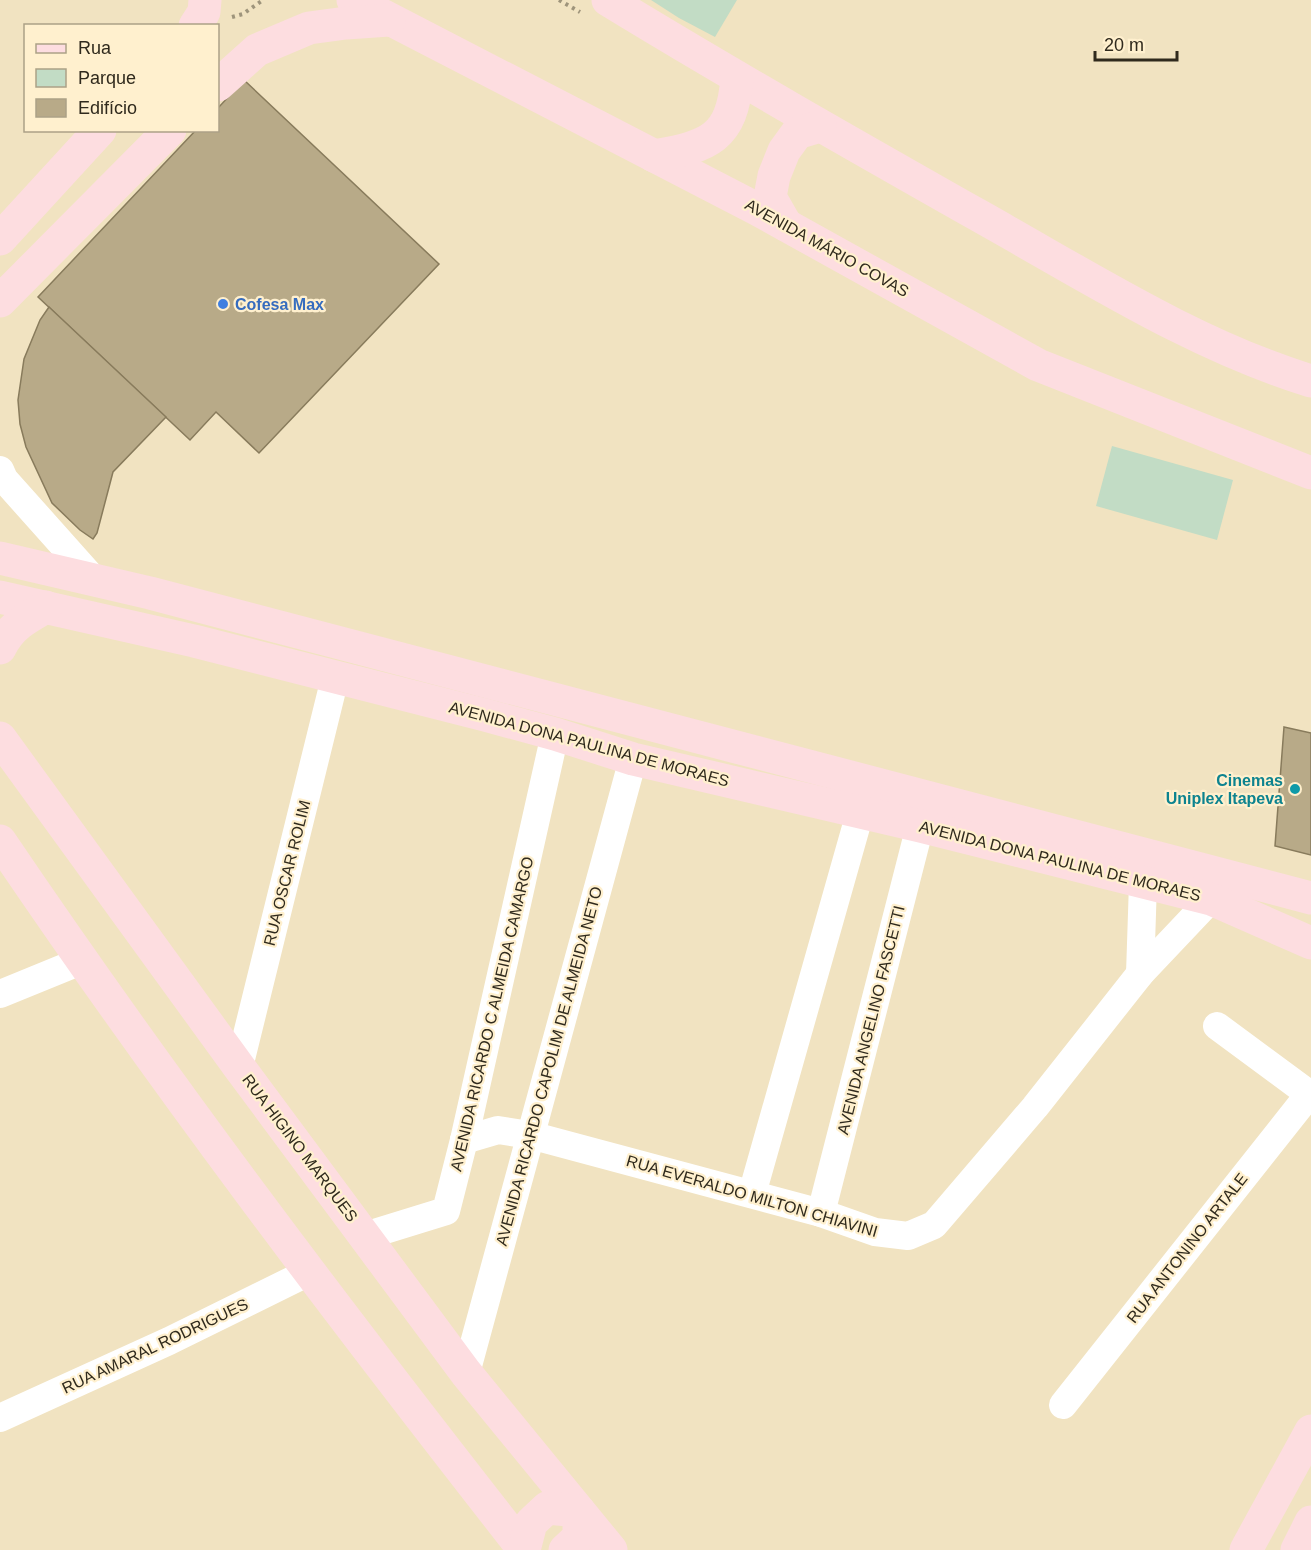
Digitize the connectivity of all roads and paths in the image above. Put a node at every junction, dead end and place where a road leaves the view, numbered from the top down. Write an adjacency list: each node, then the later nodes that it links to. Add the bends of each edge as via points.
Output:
1 (205, 0): 5 (main road, via 204,12)
2 (353, 0): 4 (main road, AVENIDA MÁRIO COVAS)
3 (608, 0): 6 (main road)
4 (391, 20): 7 (main road, via 309,28 257,50); 11 (main road, AVENIDA MÁRIO COVAS)
5 (196, 24)
6 (736, 78): 8 (main road); 11 (main road, via 728,120 720,131 689,150)
7 (219, 84)
8 (820, 126): 12 (main road, via 797,133 774,176 770,197); 15 (main road, via 1145,309 1270,368)
9 (98, 132): 13 (main road)
10 (168, 132): 14 (main road)
11 (654, 156): 12 (main road, AVENIDA MÁRIO COVAS)
12 (786, 225): 17 (main road, AVENIDA MÁRIO COVAS, via 1038,365)
13 (0, 238)
14 (0, 301)
15 (1311, 381)
16 (0, 470): 19 (street)
17 (1311, 472)
18 (0, 558): 19 (main road, AVENIDA DONA PAULINA DE MORAES)
19 (95, 581): 31 (main road, AVENIDA DONA PAULINA DE MORAES)
20 (0, 597): 21 (main road, AVENIDA DONA PAULINA DE MORAES)
21 (46, 607): 22 (main road, via 20,622); 23 (main road, AVENIDA DONA PAULINA DE MORAES)
22 (0, 648)
23 (335, 678): 24 (main road, AVENIDA DONA PAULINA DE MORAES); 38 (street, RUA OSCAR ROLIM)
24 (555, 734): 26 (main road, AVENIDA DONA PAULINA DE MORAES); 41 (street, AVENIDA RICARDO C ALMEIDA CAMARGO)
25 (0, 738): 38 (main road, RUA HIGINO MARQUES)
26 (633, 759): 27 (main road, AVENIDA DONA PAULINA DE MORAES); 40 (street, AVENIDA RICARDO CAPOLIM DE ALMEIDA NETO)
27 (860, 813): 28 (main road, AVENIDA DONA PAULINA DE MORAES); 42 (street)
28 (920, 826): 30 (main road, AVENIDA DONA PAULINA DE MORAES); 43 (street, AVENIDA ANGELINO FASCETTI)
29 (0, 841): 34 (main road)
30 (1143, 883): 32 (main road, AVENIDA DONA PAULINA DE MORAES); 35 (street)
31 (1311, 898)
32 (1211, 899): 33 (main road, AVENIDA DONA PAULINA DE MORAES); 35 (street, RUA EVERALDO MILTON CHIAVINI)
33 (1311, 943)
34 (81, 962): 36 (street); 45 (main road)
35 (1140, 974): 43 (street, RUA EVERALDO MILTON CHIAVINI, via 1035,1107 934,1225 908,1236 875,1232)
36 (0, 994)
37 (1217, 1026): 39 (street)
38 (239, 1067): 44 (main road, RUA HIGINO MARQUES)
39 (1310, 1093): 47 (street, RUA ANTONINO ARTALE)
40 (530, 1135): 41 (street, RUA EVERALDO MILTON CHIAVINI, via 498,1130); 42 (street, RUA EVERALDO MILTON CHIAVINI); 46 (street, AVENIDA RICARDO CAPOLIM DE ALMEIDA NETO)
41 (464, 1140): 44 (street, AVENIDA RICARDO C ALMEIDA CAMARGO, via 446,1211)
42 (752, 1194): 43 (street, RUA EVERALDO MILTON CHIAVINI)
43 (821, 1213)
44 (365, 1236): 46 (main road, RUA HIGINO MARQUES)
45 (309, 1272): 48 (street, RUA AMARAL RODRIGUES); 52 (main road)
46 (466, 1373): 50 (main road, RUA HIGINO MARQUES)
47 (1063, 1405)
48 (0, 1418)
49 (1311, 1431): 55 (main road)
50 (579, 1511): 52 (main road, via 548,1508 531,1523); 53 (main road, via 579,1537); 54 (main road, RUA HIGINO MARQUES)
51 (1311, 1522): 56 (main road)
52 (524, 1550)
53 (566, 1550)
54 (611, 1550)
55 (1246, 1550)
56 (1297, 1550)

